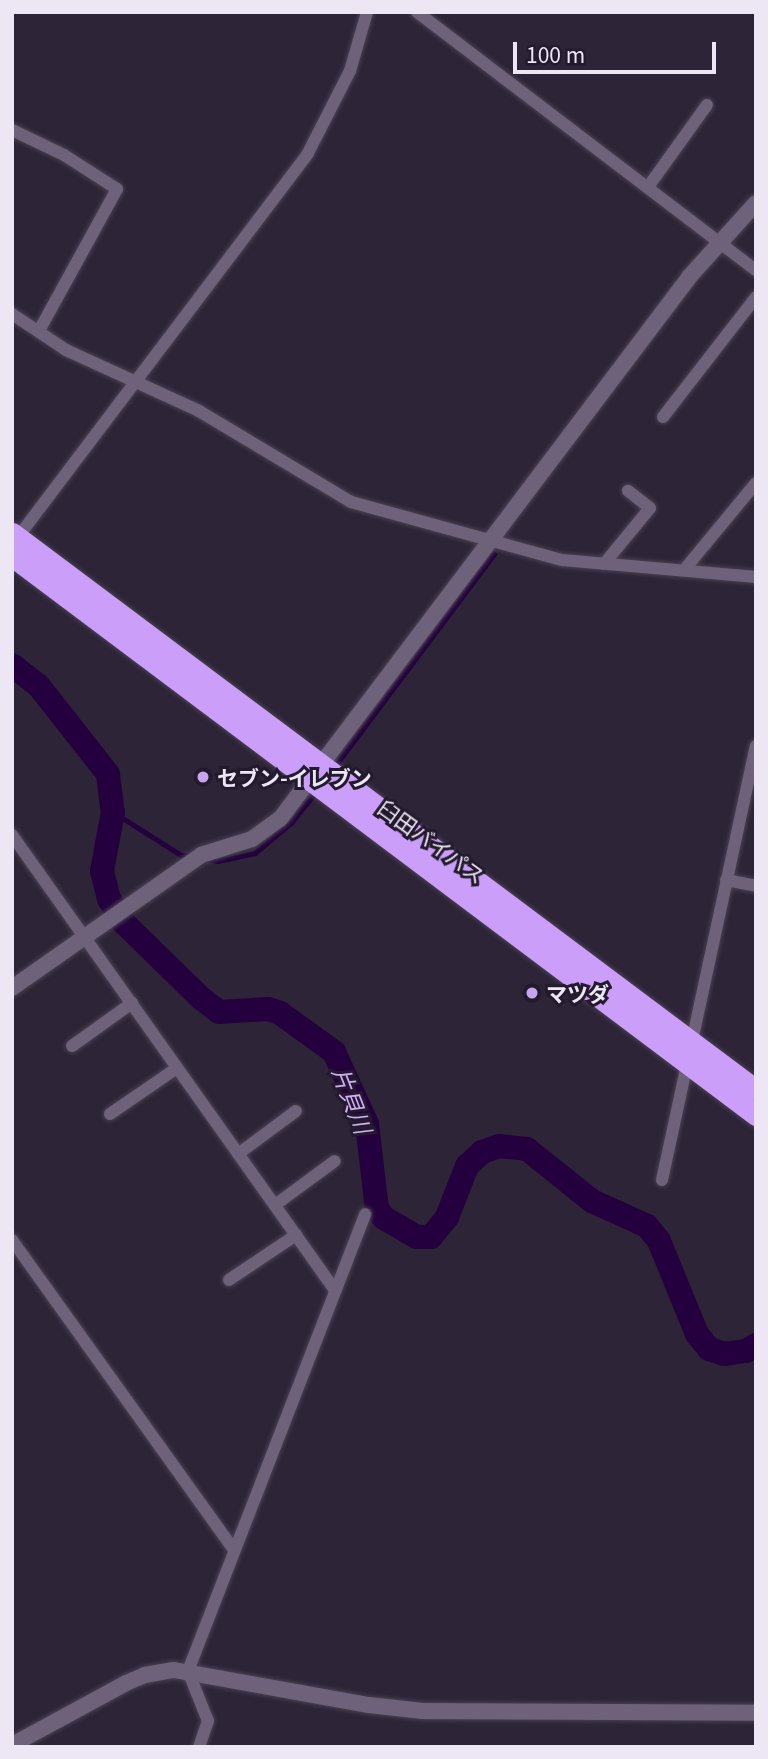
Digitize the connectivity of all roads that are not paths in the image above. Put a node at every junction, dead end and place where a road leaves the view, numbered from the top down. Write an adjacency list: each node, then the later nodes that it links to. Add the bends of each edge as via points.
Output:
1 (367, 12): 12 (street, via 350,71 308,153)
2 (417, 12): 5 (street)
3 (707, 106): 5 (street)
4 (12, 130): 11 (street, via 64,155 117,189)
5 (648, 187): 7 (street)
6 (756, 203): 7 (street)
7 (719, 241): 8 (street); 16 (street)
8 (756, 270)
9 (756, 297): 13 (street)
10 (12, 314): 11 (street)
11 (39, 331): 12 (street, via 66,350)
12 (136, 384): 16 (street, via 220,423 351,502); 17 (street)
13 (663, 417)
14 (756, 484): 19 (street)
15 (628, 491): 18 (street, via 650,508)
16 (491, 540): 18 (street, via 562,560); 22 (street)
17 (14, 542): 22 (highway, 臼田バイパス)
18 (604, 564): 19 (street)
19 (684, 570): 20 (street)
20 (756, 577)
21 (756, 746): 24 (street)
22 (314, 772): 26 (street, via 266,832 201,855); 29 (highway, 臼田バイパス); 31 (highway, 臼田バイパス)
23 (12, 835): 26 (street)
24 (726, 880): 25 (street); 29 (street)
25 (756, 886)
26 (85, 937): 27 (street); 28 (street)
27 (12, 988)
28 (132, 1003): 30 (street); 32 (street)
29 (691, 1041): 31 (street); 33 (highway, 臼田バイパス)
30 (72, 1046)
31 (687, 1064): 36 (highway, 臼田バイパス); 39 (street)
32 (177, 1068): 35 (street); 37 (street)
33 (756, 1090)
34 (296, 1111): 37 (street)
35 (110, 1114)
36 (756, 1115)
37 (238, 1154): 40 (street)
38 (335, 1161): 40 (street)
39 (662, 1180)
40 (275, 1205): 42 (street)
41 (365, 1214): 45 (street)
42 (296, 1235): 44 (street); 45 (street)
43 (12, 1240): 46 (street)
44 (229, 1280)
45 (334, 1289): 46 (street)
46 (233, 1549): 47 (street)
47 (187, 1671): 48 (street, via 424,1711); 49 (street, via 163,1671 136,1679); 50 (street, via 208,1721)
48 (756, 1713)
49 (12, 1745)
50 (199, 1747)

